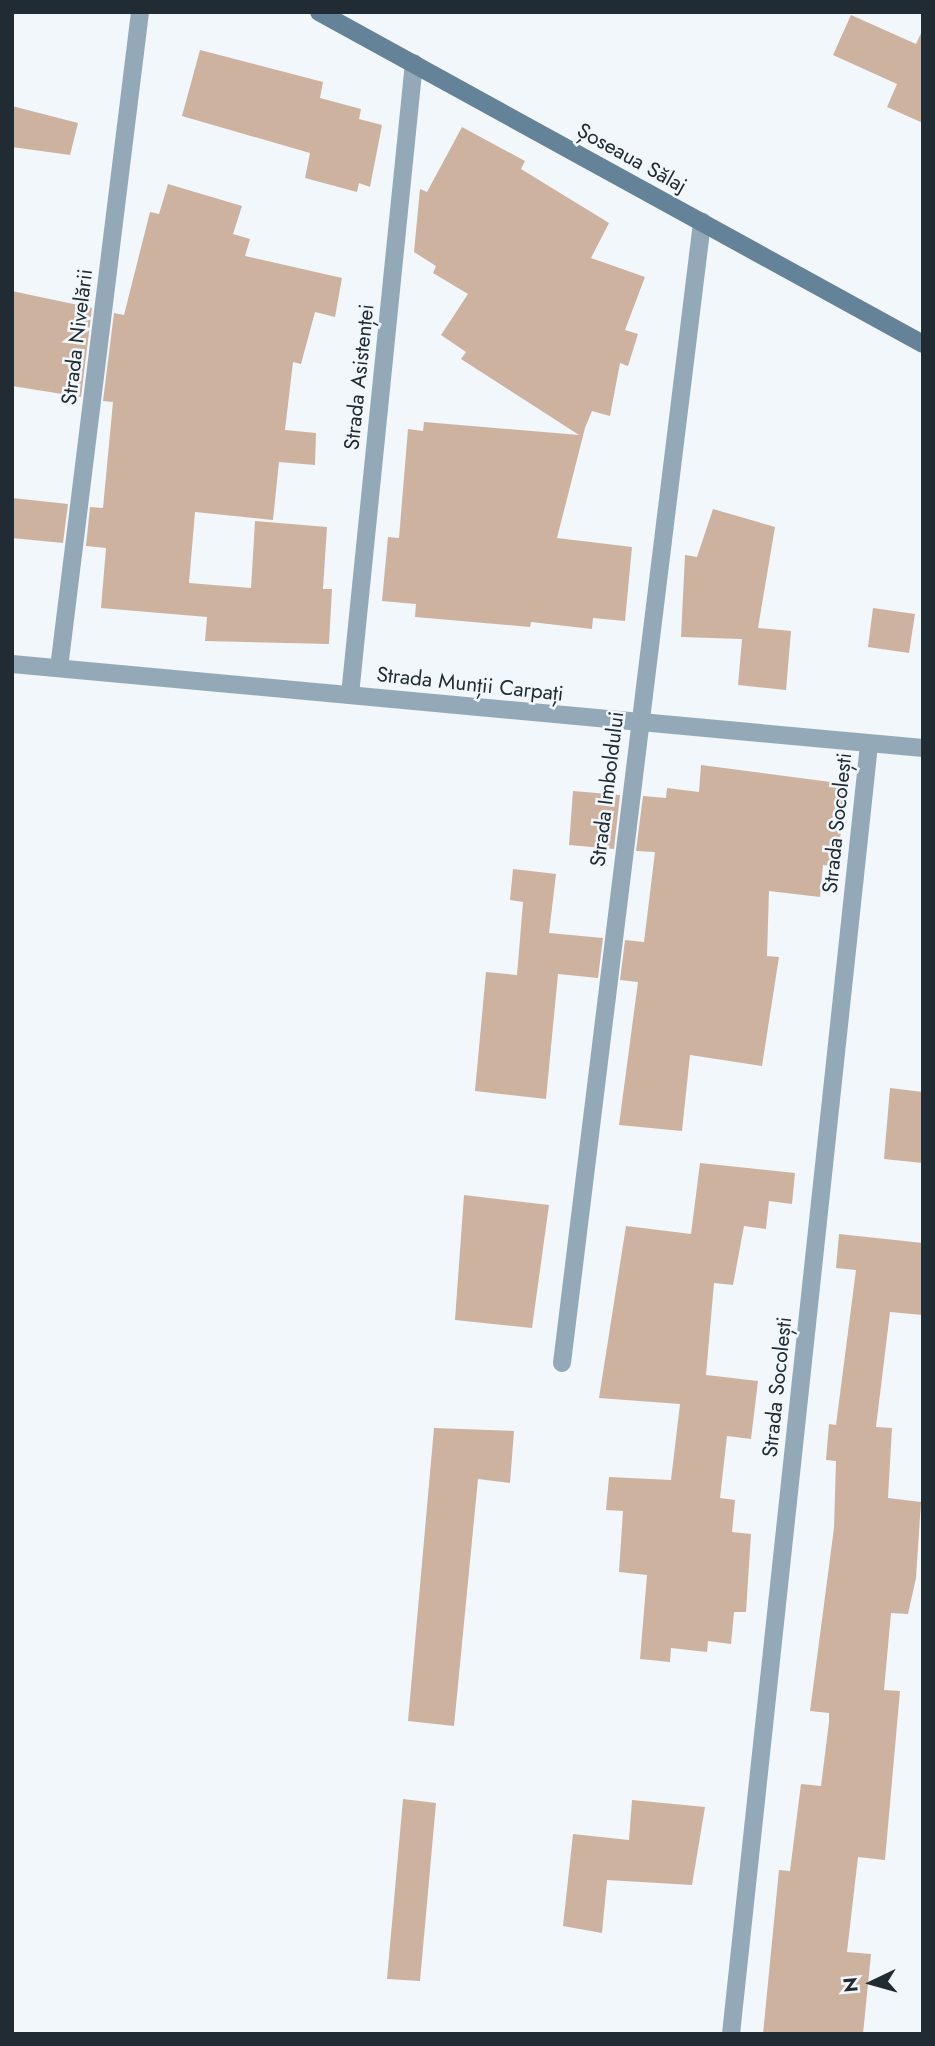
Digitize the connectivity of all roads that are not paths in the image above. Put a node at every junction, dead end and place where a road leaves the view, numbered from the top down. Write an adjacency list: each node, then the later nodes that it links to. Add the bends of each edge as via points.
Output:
1 (139, 12): 7 (street, Strada Nivelării)
2 (319, 12): 3 (street, Șoseaua Sălaj)
3 (414, 63): 4 (street, Șoseaua Sălaj); 8 (street, Strada Asistenței)
4 (702, 222): 5 (street, Șoseaua Sălaj); 9 (street, Strada Imboldului)
5 (923, 344)
6 (12, 664): 7 (street, Strada Munții Carpați)
7 (59, 668): 8 (street, Strada Munții Carpați)
8 (350, 695): 9 (street, Strada Munții Carpați)
9 (637, 724): 10 (street, Strada Munții Carpați); 12 (street, Strada Imboldului)
10 (869, 744): 11 (street, Strada Munții Carpați); 13 (street, Strada Socolești)
11 (923, 748)
12 (562, 1363)
13 (731, 2034)

